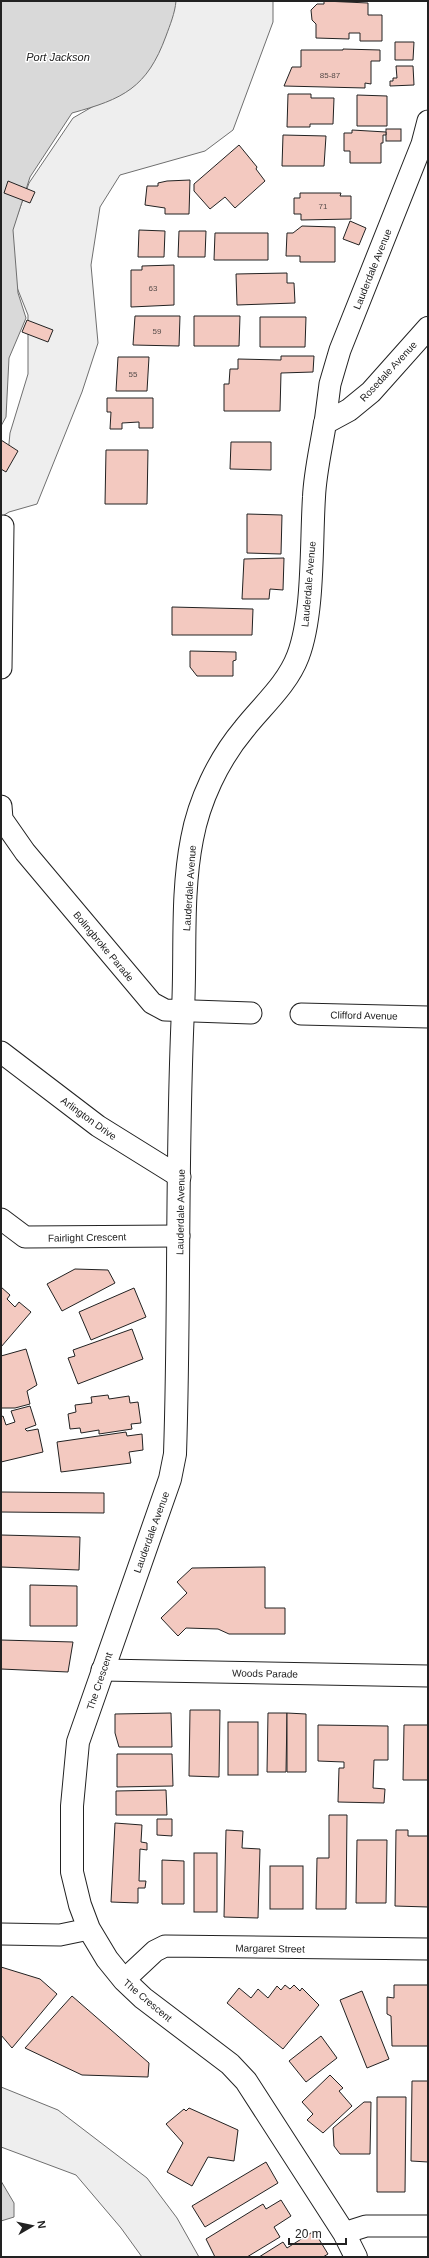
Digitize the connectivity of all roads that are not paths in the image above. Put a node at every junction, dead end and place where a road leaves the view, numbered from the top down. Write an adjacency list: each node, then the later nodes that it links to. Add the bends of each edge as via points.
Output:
1 (428, 121): 3 (street, Lauderdale Avenue, via 422,144 340,350 330,384)
2 (428, 328): 3 (main road, Rosedale Avenue, via 371,392 349,410)
3 (325, 423): 7 (main road, Lauderdale Avenue, via 314,493 309,593 299,655 276,691 228,750 204,797 196,820 187,877)
4 (3, 526): 5 (street)
5 (1, 668)
6 (1, 806): 7 (street, Bolingbroke Parade, via 2,819 25,852 152,1003 165,1010)
7 (183, 1011): 8 (street, Bolingbroke Parade); 12 (main road, Lauderdale Avenue)
8 (251, 1013)
9 (301, 1014): 10 (street, Clifford Avenue)
10 (428, 1016)
11 (1, 1052): 12 (street, Arlington Drive, via 98,1126)
12 (180, 1178): 14 (main road, Lauderdale Avenue)
13 (1, 1219): 14 (street, Fairlight Crescent, via 25,1237)
14 (179, 1236): 15 (main road, Lauderdale Avenue, via 175,1454 170,1479)
15 (118, 1625): 16 (main road, The Crescent)
16 (102, 1670): 17 (street, Woods Parade); 18 (main road, The Crescent, via 78,1742 72,1806 72,1872)
17 (428, 1676)
18 (89, 1929): 19 (street, via 60,1935); 21 (main road, The Crescent, via 107,1959)
19 (1, 1934)
20 (428, 1949): 21 (street, Margaret Street, via 165,1946 155,1951)
21 (124, 1980): 23 (main road, The Crescent, via 143,1998 230,2064 246,2081)
22 (428, 2226): 23 (street, via 366,2226)
23 (344, 2233): 24 (main road, The Crescent)
24 (356, 2257)

